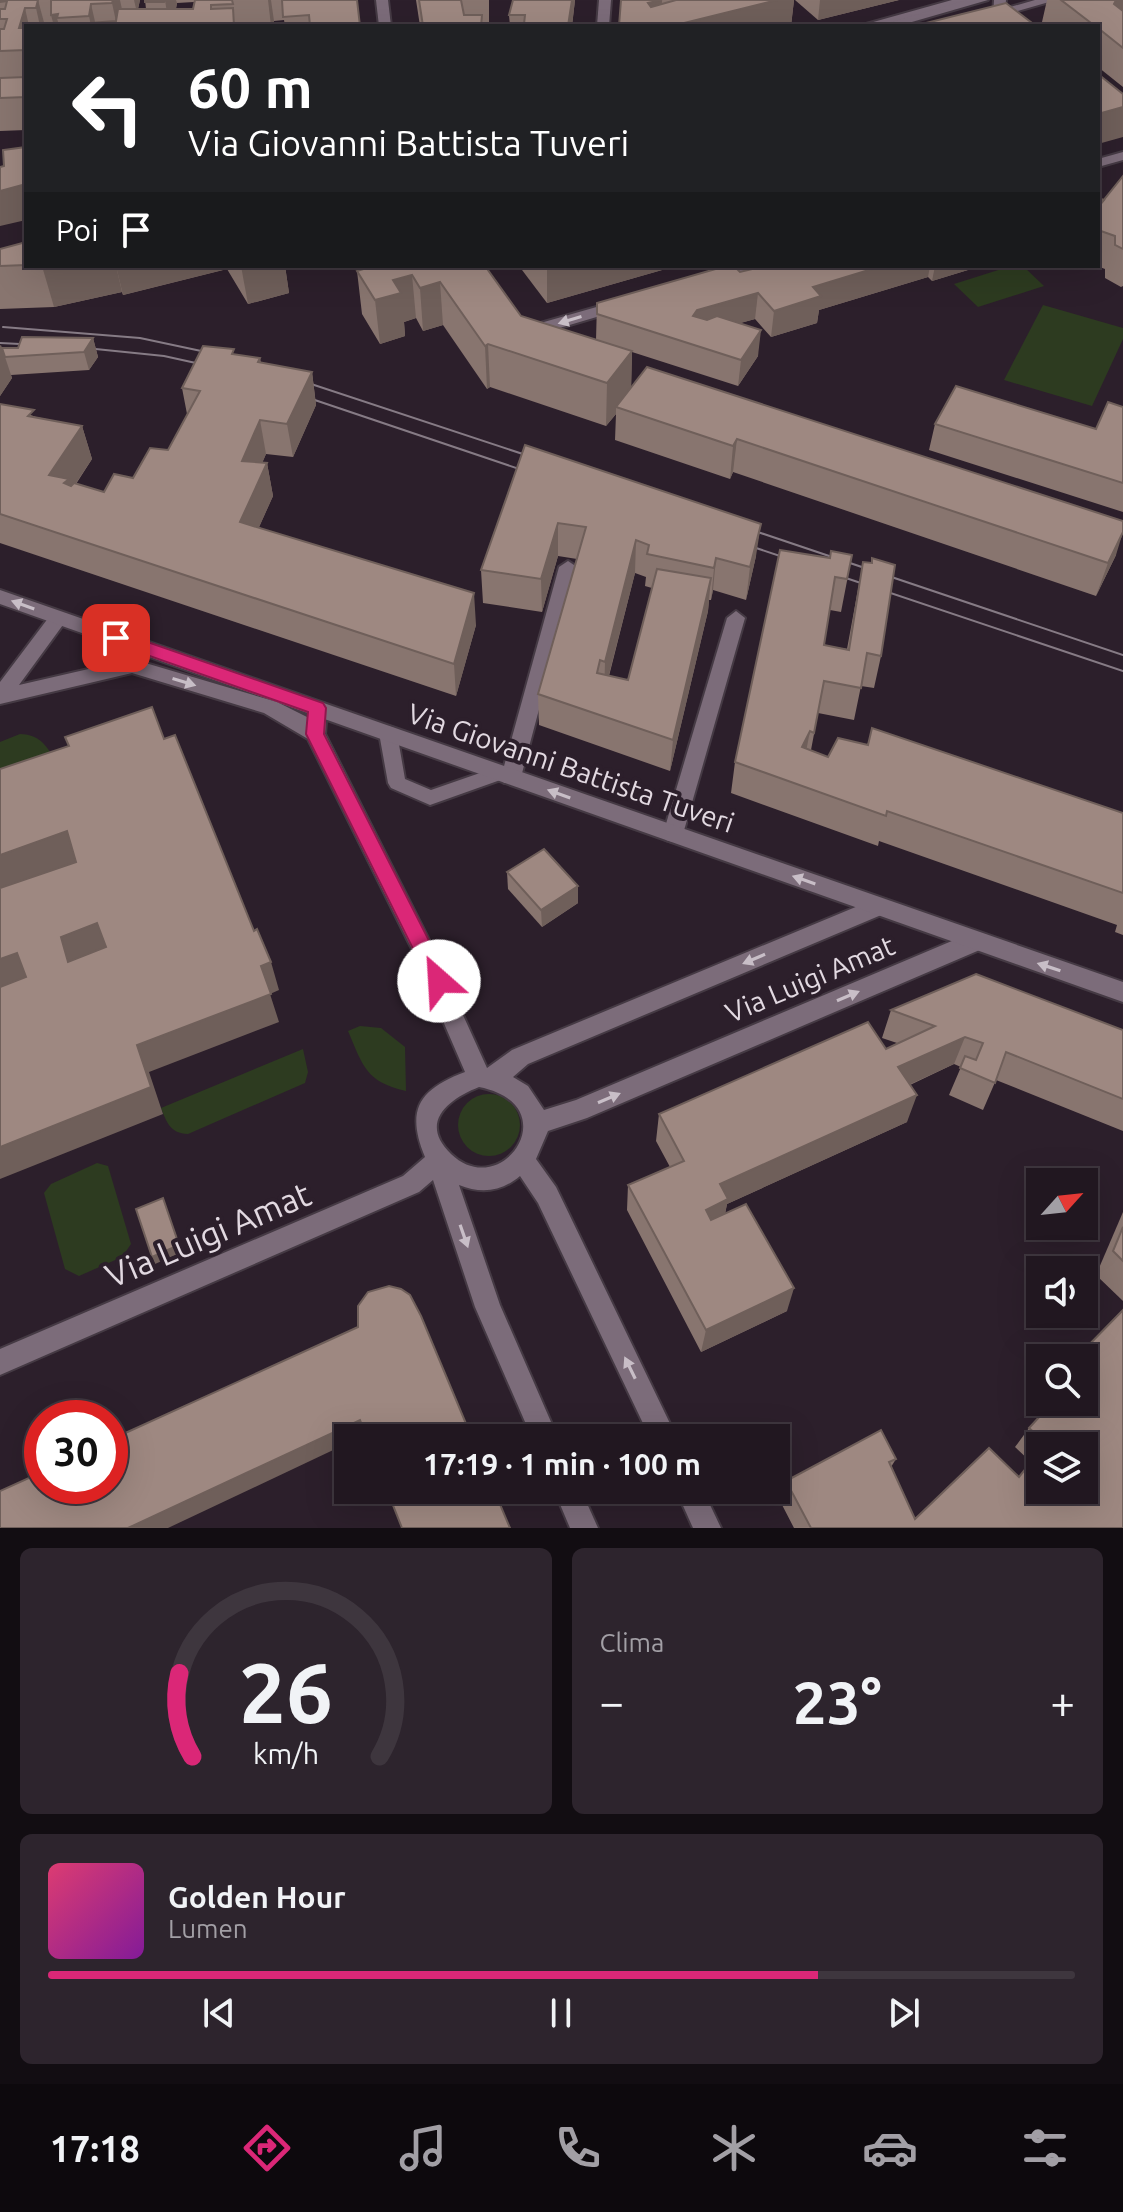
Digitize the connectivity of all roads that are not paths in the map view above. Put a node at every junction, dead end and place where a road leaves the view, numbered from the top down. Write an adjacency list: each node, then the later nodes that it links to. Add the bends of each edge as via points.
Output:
1 (382, 0): 7 (street)
2 (605, 0): 8 (street)
3 (965, 0): 9 (lane)
4 (982, 0): 10 (street)
5 (1050, 0): 6 (street)
6 (999, 7): 11 (street); 12 (street)
7 (385, 24)
8 (603, 24)
9 (873, 24)
10 (891, 24)
11 (955, 24)
12 (1013, 24)
13 (1123, 156): 14 (street)
14 (1100, 162)
15 (745, 268): 16 (street)
16 (693, 283)
17 (634, 301): 18 (street, one-way to 18)
18 (531, 332)
19 (568, 567): 27 (street)
20 (0, 597): 21 (street, Via Giovanni Battista Tuveri, one-way to 20)
21 (59, 618): 23 (street); 24 (street, Via Giovanni Battista Tuveri)
22 (736, 618): 28 (street)
23 (0, 697): 26 (street, one-way to 26, via 132,666 270,707)
24 (317, 708): 25 (street, Via Giovanni Battista Tuveri); 26 (street)
25 (388, 733): 27 (street, Via Giovanni Battista Tuveri); 27 (lane, via 397,783 430,798)
26 (315, 734): 32 (street)
27 (505, 775): 28 (street, Via Giovanni Battista Tuveri, one-way to 27)
28 (673, 834): 29 (street, Via Giovanni Battista Tuveri, one-way to 28)
29 (878, 907): 30 (street, Via Giovanni Battista Tuveri); 32 (street, Via Luigi Amat, one-way to 32, via 520,1057)
30 (974, 942): 31 (street, Via Giovanni Battista Tuveri, one-way to 30); 33 (street, Via Luigi Amat, one-way to 30)
31 (1123, 992)
32 (486, 1078): 33 (street, via 510,1084 523,1094); 35 (street, via 448,1088 429,1112 426,1136)
33 (536, 1124): 34 (street)
34 (523, 1160): 35 (street, via 508,1172 471,1179); 38 (street, one-way to 34, via 547,1195)
35 (438, 1162): 36 (street, Via Luigi Amat, via 411,1184); 37 (street, one-way to 37, via 488,1307)
36 (0, 1362)
37 (539, 1424)
38 (657, 1424)
39 (573, 1504): 41 (street)
40 (696, 1504): 42 (street)
41 (584, 1528)
42 (707, 1528)

